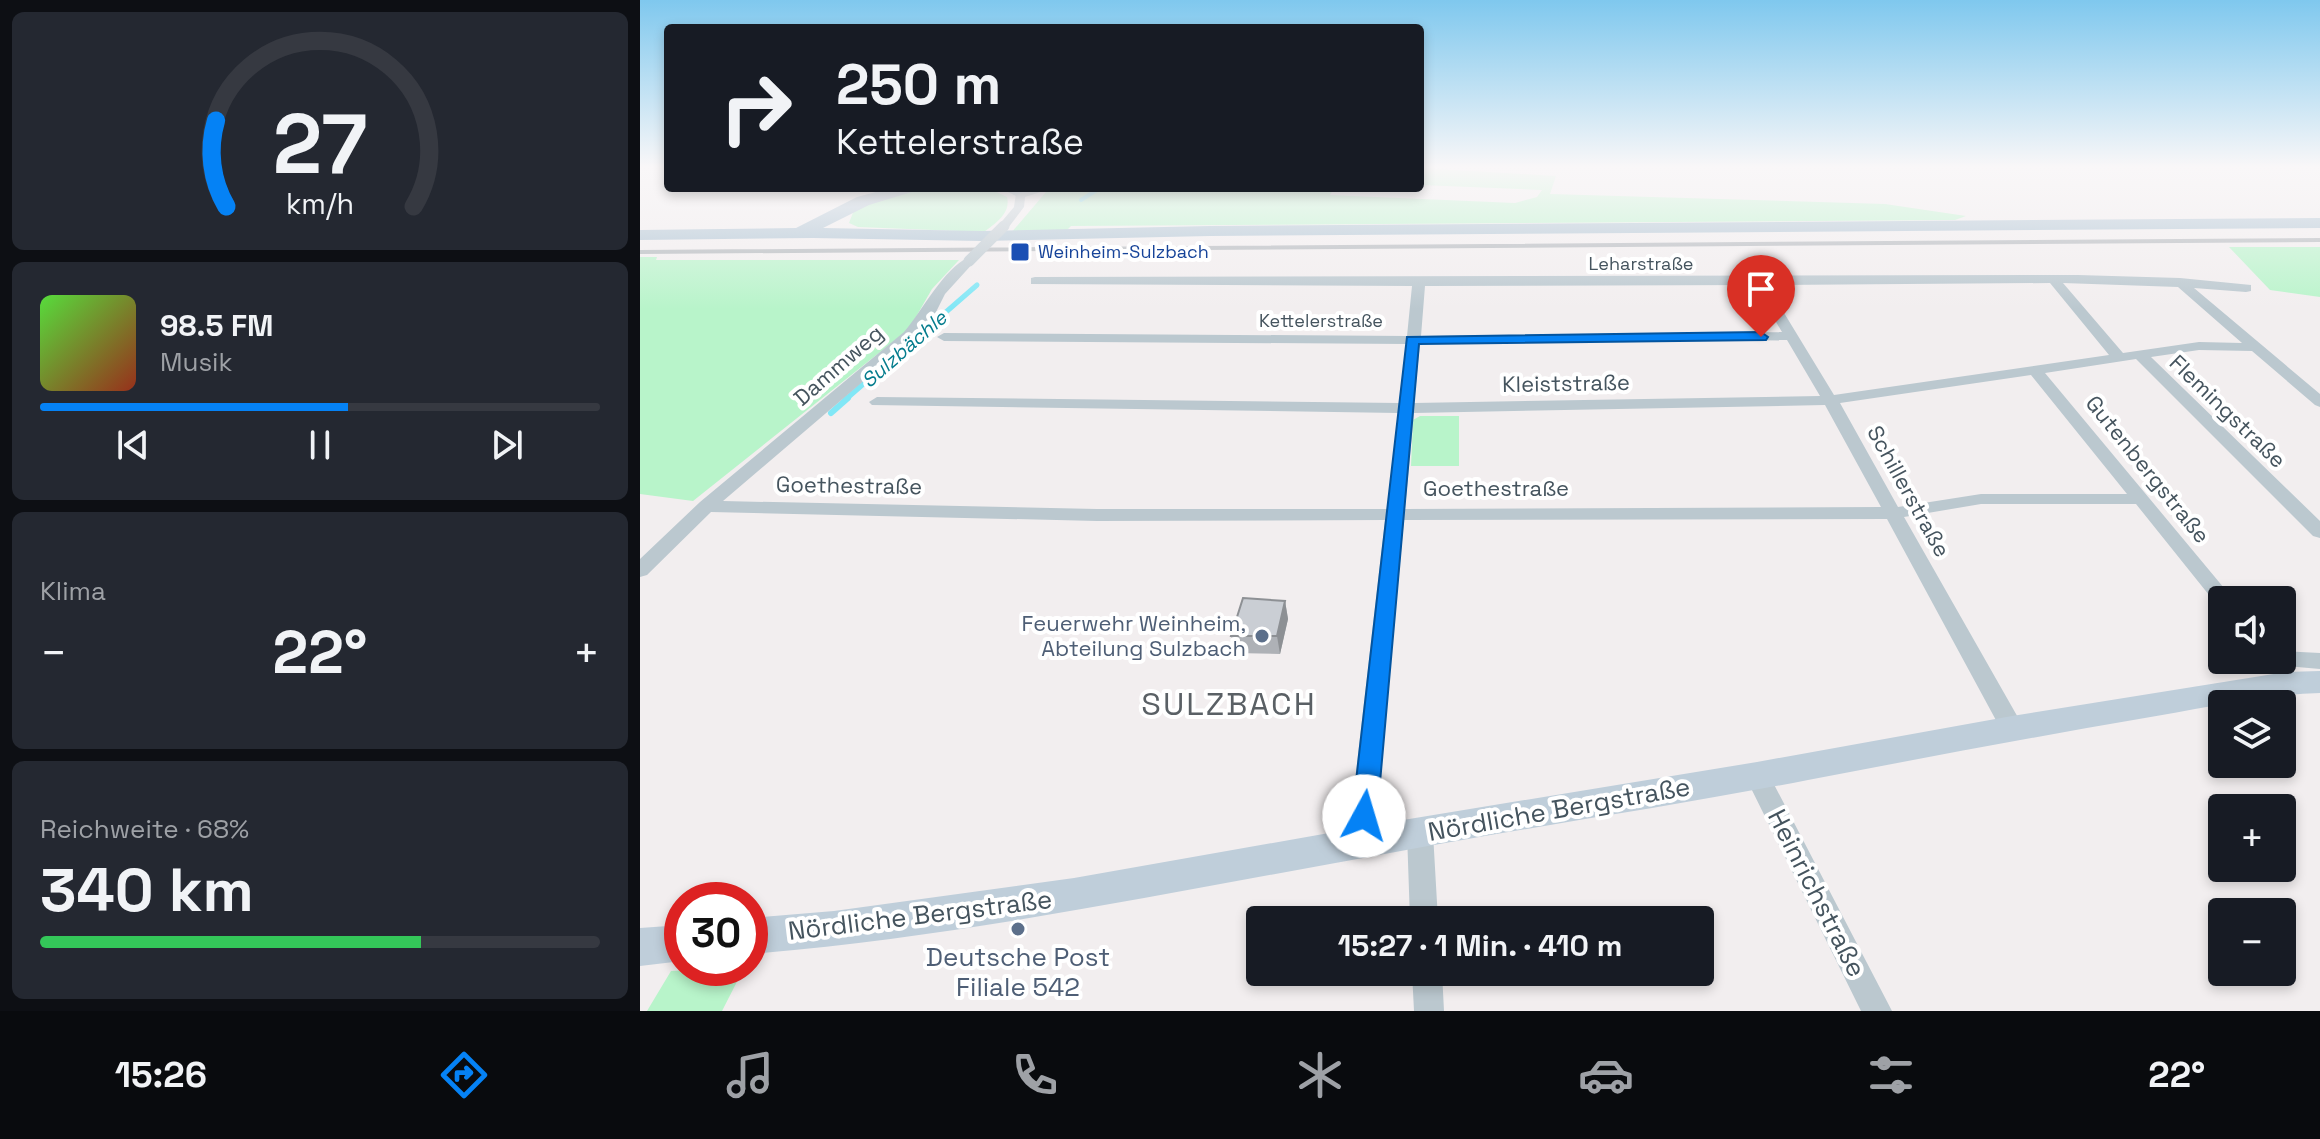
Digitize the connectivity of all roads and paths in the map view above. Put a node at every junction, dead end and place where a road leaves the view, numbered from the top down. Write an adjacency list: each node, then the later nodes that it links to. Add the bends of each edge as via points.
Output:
1 (838, 215): 6 (main road)
2 (843, 215): 4 (main road)
3 (1013, 215): 27 (street, Dammweg, bridge, via 939,293 909,335)
4 (837, 220): 6 (main road); 7 (main road)
5 (2320, 223): 7 (main road)
6 (806, 233): 7 (main road); 8 (main road)
7 (858, 233)
8 (640, 235)
9 (1035, 281): 13 (street, Leharstraße)
10 (1758, 281): 11 (street, Leharstraße); 13 (street, Leharstraße); 15 (street, Schillerstraße)
11 (2055, 281): 12 (street, Leharstraße); 20 (street)
12 (2180, 282): 14 (street, Leharstraße); 18 (street)
13 (1419, 284): 17 (street)
14 (2246, 288)
15 (1793, 336): 17 (street, Kettelerstraße); 22 (street, Schillerstraße)
16 (944, 337): 17 (street, Kettelerstraße)
17 (1412, 340): 25 (street)
18 (2253, 347): 19 (street, Kleiststraße, via 2199,346); 24 (street)
19 (2139, 354): 20 (street, Kleiststraße); 30 (street, Flemingstraße)
20 (2119, 357): 21 (street, Kleiststraße)
21 (2034, 369): 22 (street, Kleiststraße); 26 (street, Gutenbergstraße)
22 (1830, 400): 25 (street, Kleiststraße); 29 (street, Schillerstraße)
23 (877, 402): 25 (street, Kleiststraße)
24 (2320, 402)
25 (1404, 408): 28 (street)
26 (2141, 499): 29 (street, Goethestraße, via 1981,499); 32 (street, Gutenbergstraße)
27 (706, 506): 28 (street, Goethestraße, via 1097,515); 31 (street, Dammweg)
28 (1395, 512): 29 (street, Goethestraße); 39 (street)
29 (1894, 513): 36 (street, Schillerstraße)
30 (2320, 532)
31 (640, 570)
32 (2212, 586)
33 (2296, 660): 34 (street)
34 (2320, 661)
35 (2320, 682): 36 (main road, Nördliche Bergstraße, via 2286,683)
36 (2012, 728): 37 (main road, Nördliche Bergstraße)
37 (1757, 776): 38 (main road, Nördliche Bergstraße); 46 (street, Heinrichstraße)
38 (1420, 833): 39 (main road, Nördliche Bergstraße); 40 (street)
39 (1361, 842): 41 (main road, Nördliche Bergstraße, via 1074,895)
40 (1423, 906)
41 (768, 934)
42 (664, 945): 43 (main road)
43 (640, 947)
44 (1428, 986): 45 (street)
45 (1429, 1011)
46 (1877, 1011)

